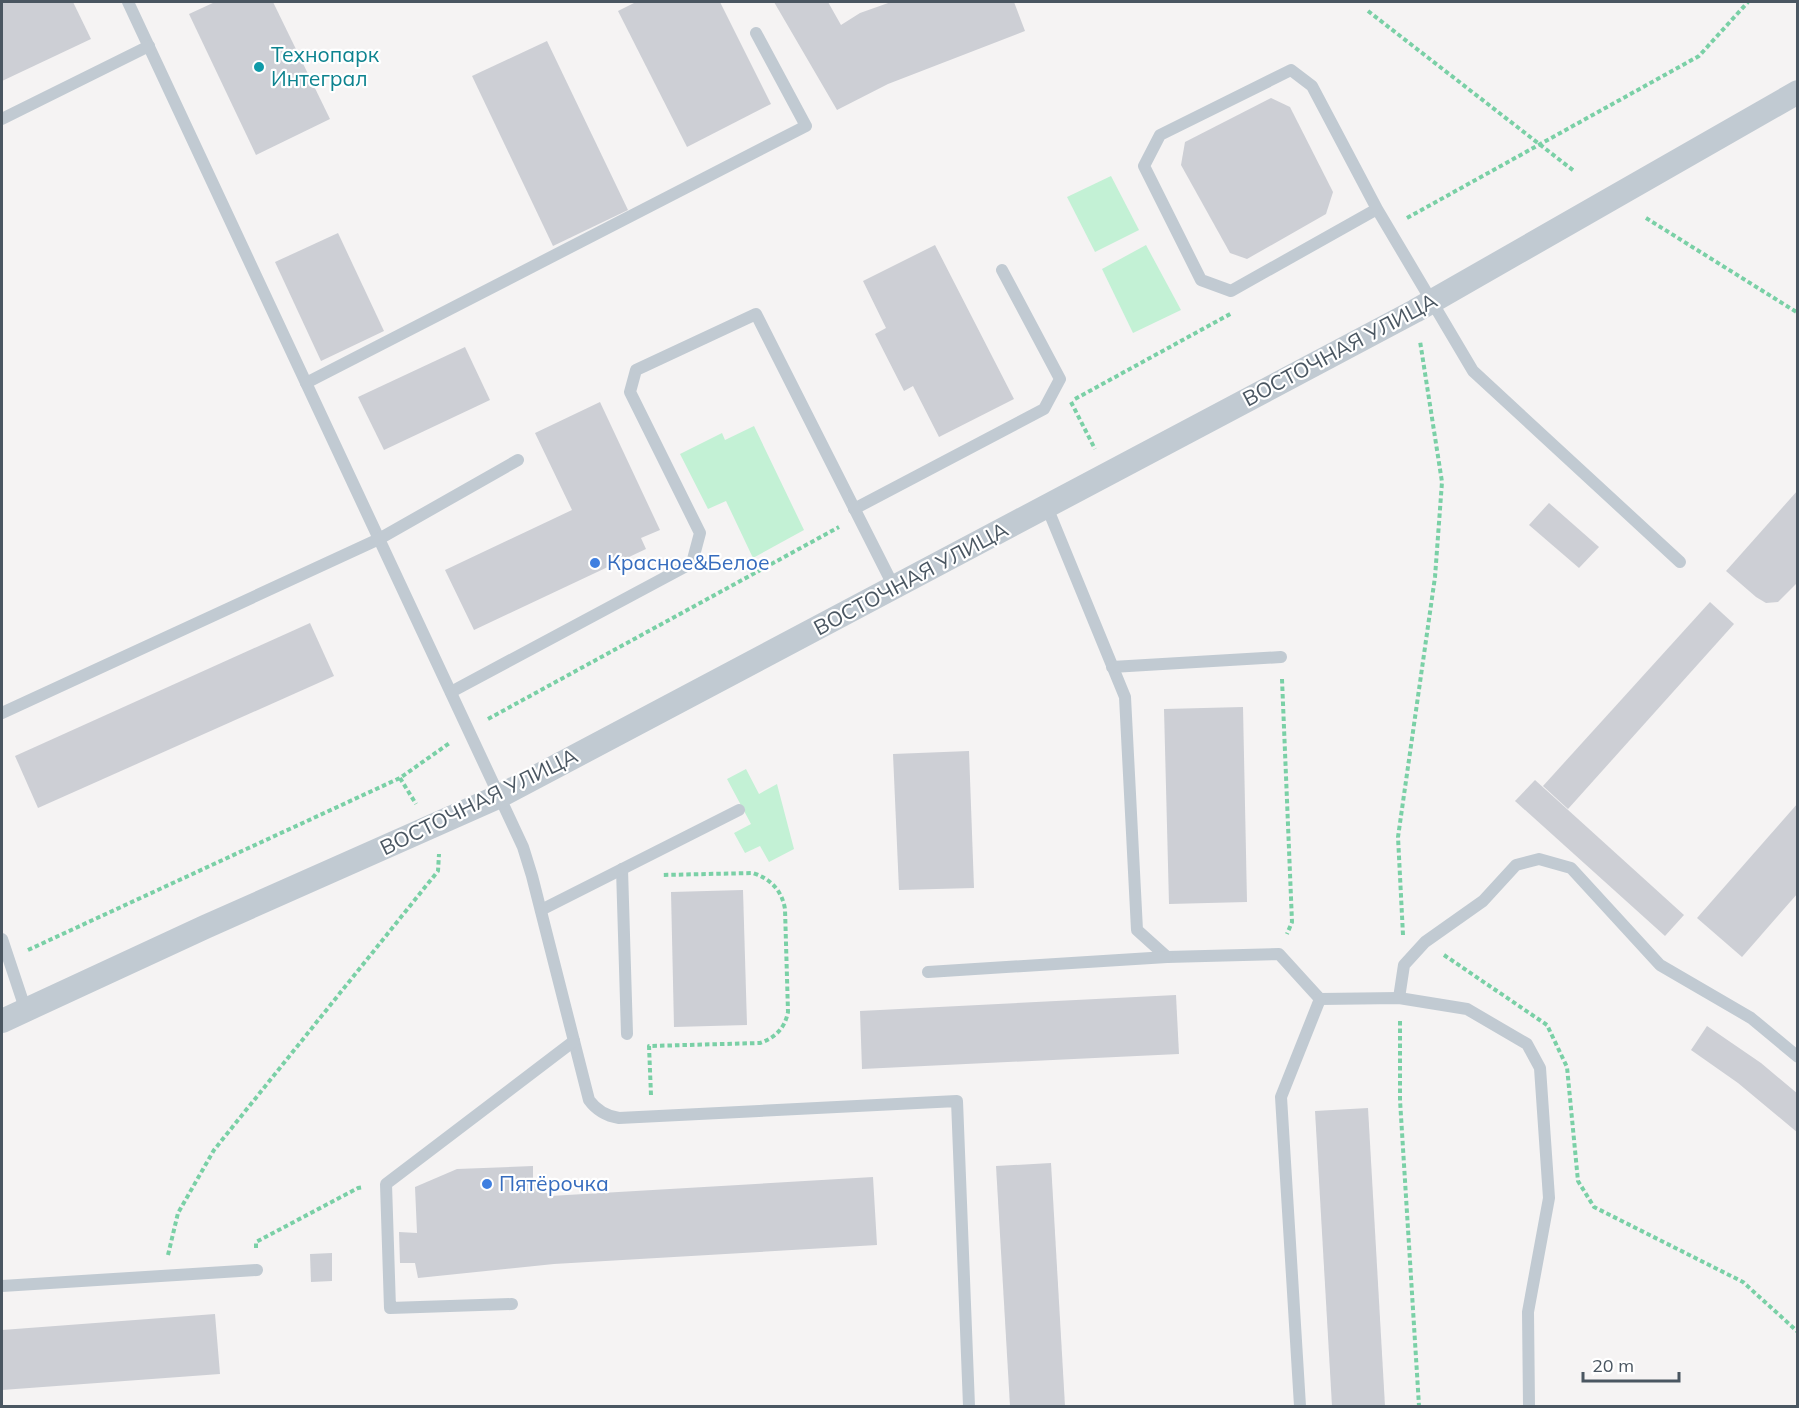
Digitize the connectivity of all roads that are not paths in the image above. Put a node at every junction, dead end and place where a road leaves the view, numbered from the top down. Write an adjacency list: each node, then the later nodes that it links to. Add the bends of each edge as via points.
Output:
1 (128, 2): 3 (lane)
2 (756, 33): 9 (lane, via 806,126)
3 (149, 46): 5 (lane); 9 (lane)
4 (1797, 92): 8 (street, ВОСТОЧНАЯ УЛИЦА)
5 (2, 119)
6 (1377, 209): 6 (lane, via 1312,86 1291,70 1160,135 1144,166 1201,280 1231,291); 8 (lane)
7 (1002, 270): 12 (lane, via 1060,379 1044,409)
8 (1423, 307): 11 (street, ВОСТОЧНАЯ УЛИЦА); 14 (lane, via 1473,371)
9 (306, 382): 13 (lane)
10 (518, 460): 13 (lane)
11 (1047, 507): 15 (street, ВОСТОЧНАЯ УЛИЦА); 17 (lane)
12 (856, 513): 15 (lane); 18 (lane, via 756,314 636,370 630,392 700,533 692,563)
13 (379, 539): 18 (lane); 19 (lane)
14 (1680, 561)
15 (894, 587): 20 (street, ВОСТОЧНАЯ УЛИЦА)
16 (1281, 657): 17 (lane)
17 (1112, 667): 25 (lane, via 1125,697 1137,930)
18 (451, 692): 20 (lane)
19 (2, 713)
20 (500, 796): 23 (lane, via 523,846); 29 (street, ВОСТОЧНАЯ УЛИЦА)
21 (739, 810): 22 (lane)
22 (622, 873): 23 (lane); 31 (lane)
23 (541, 910): 32 (lane)
24 (2, 939): 29 (lane)
25 (1167, 957): 26 (lane); 28 (lane, via 1279,954)
26 (928, 972)
27 (1399, 998): 28 (lane); 33 (lane, via 1404,965 1425,942 1483,901 1516,865 1539,859 1571,868 1660,965 1751,1018); 39 (lane, via 1467,1009 1527,1044 1540,1068 1549,1198 1528,1312)
28 (1320, 999): 38 (lane, via 1281,1097)
29 (26, 1011): 30 (street, ВОСТОЧНАЯ УЛИЦА)
30 (2, 1021)
31 (627, 1034)
32 (574, 1041): 36 (lane, via 386,1184 390,1308); 37 (lane, via 589,1100 609,1117 957,1101)
33 (1797, 1057)
34 (257, 1269): 35 (lane)
35 (2, 1286)
36 (512, 1304)
37 (969, 1407)
38 (1300, 1407)
39 (1529, 1407)

